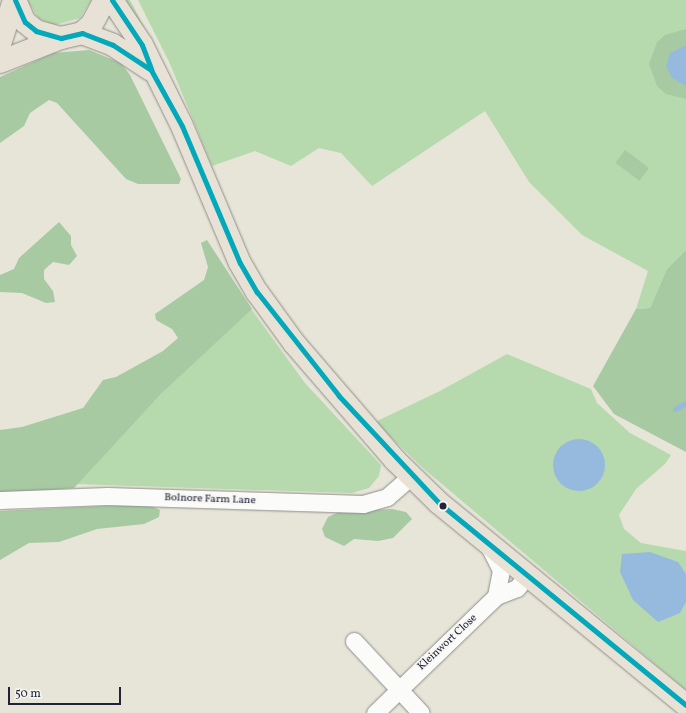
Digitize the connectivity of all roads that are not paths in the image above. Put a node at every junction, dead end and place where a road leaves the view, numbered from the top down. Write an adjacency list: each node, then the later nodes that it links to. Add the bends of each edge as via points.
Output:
1 (14, 0): 4 (main road, via 26,22 36,31); 5 (main road)
2 (105, 0): 4 (main road, via 101,14)
3 (112, 0): 7 (main road, via 142,45)
4 (71, 35): 6 (main road); 7 (main road, via 113,45)
5 (0, 44)
6 (0, 62)
7 (151, 70): 8 (main road, via 182,126 240,263 257,292 294,343)
8 (411, 476): 9 (street, Bolnore Farm Lane, via 387,497 363,504 107,496); 10 (main road)
9 (0, 500)
10 (482, 538): 11 (main road); 12 (street, via 500,563)
11 (527, 575): 12 (street, Kleinwort Close, via 517,588); 15 (main road)
12 (496, 596): 14 (street, Kleinwort Close)
13 (354, 641): 14 (street)
14 (399, 690): 16 (street, Kleinwort Close); 17 (street)
15 (686, 705)
16 (375, 713)
17 (421, 713)

